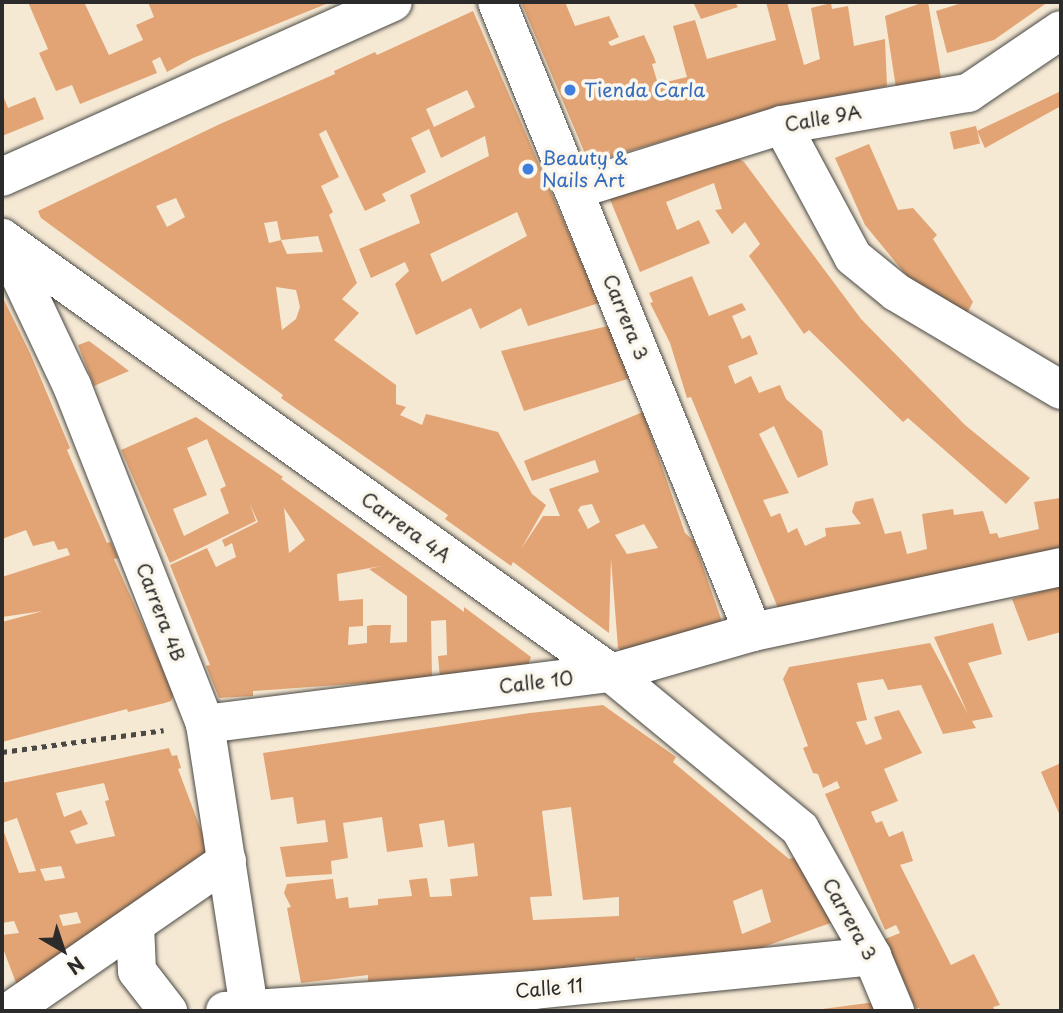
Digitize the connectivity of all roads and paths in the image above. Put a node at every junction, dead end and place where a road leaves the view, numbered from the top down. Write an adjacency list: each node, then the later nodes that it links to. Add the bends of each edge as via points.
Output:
1 (393, 2): 5 (street)
2 (497, 2): 6 (street, Carrera 3)
3 (1061, 30): 4 (street, Calle 9A, via 968,93)
4 (782, 125): 6 (street, Calle 9A); 8 (street, via 853,257 896,292)
5 (2, 177)
6 (575, 190): 10 (street, Carrera 3)
7 (2, 238): 11 (street, Carrera 4A); 12 (street, Carrera 4B, via 72,386)
8 (1061, 390)
9 (1061, 567): 10 (street, Calle 10)
10 (753, 632): 11 (street, Calle 10)
11 (611, 673): 12 (street, Calle 10); 14 (street, Carrera 4A)
12 (205, 724): 13 (path); 15 (street, Carrera 4B)
13 (2, 752)
14 (800, 829): 17 (street, Carrera 3)
15 (227, 861): 16 (street); 19 (street, Carrera 4B)
16 (135, 925): 21 (street); 22 (street, via 137,971)
17 (872, 956): 18 (street, Calle 11); 23 (street, Carrera 3)
18 (535, 1000): 20 (street, Calle 11)
19 (237, 1009): 20 (street, Calle 11)
20 (330, 1009)
21 (10, 1011)
22 (168, 1011)
23 (895, 1011)

